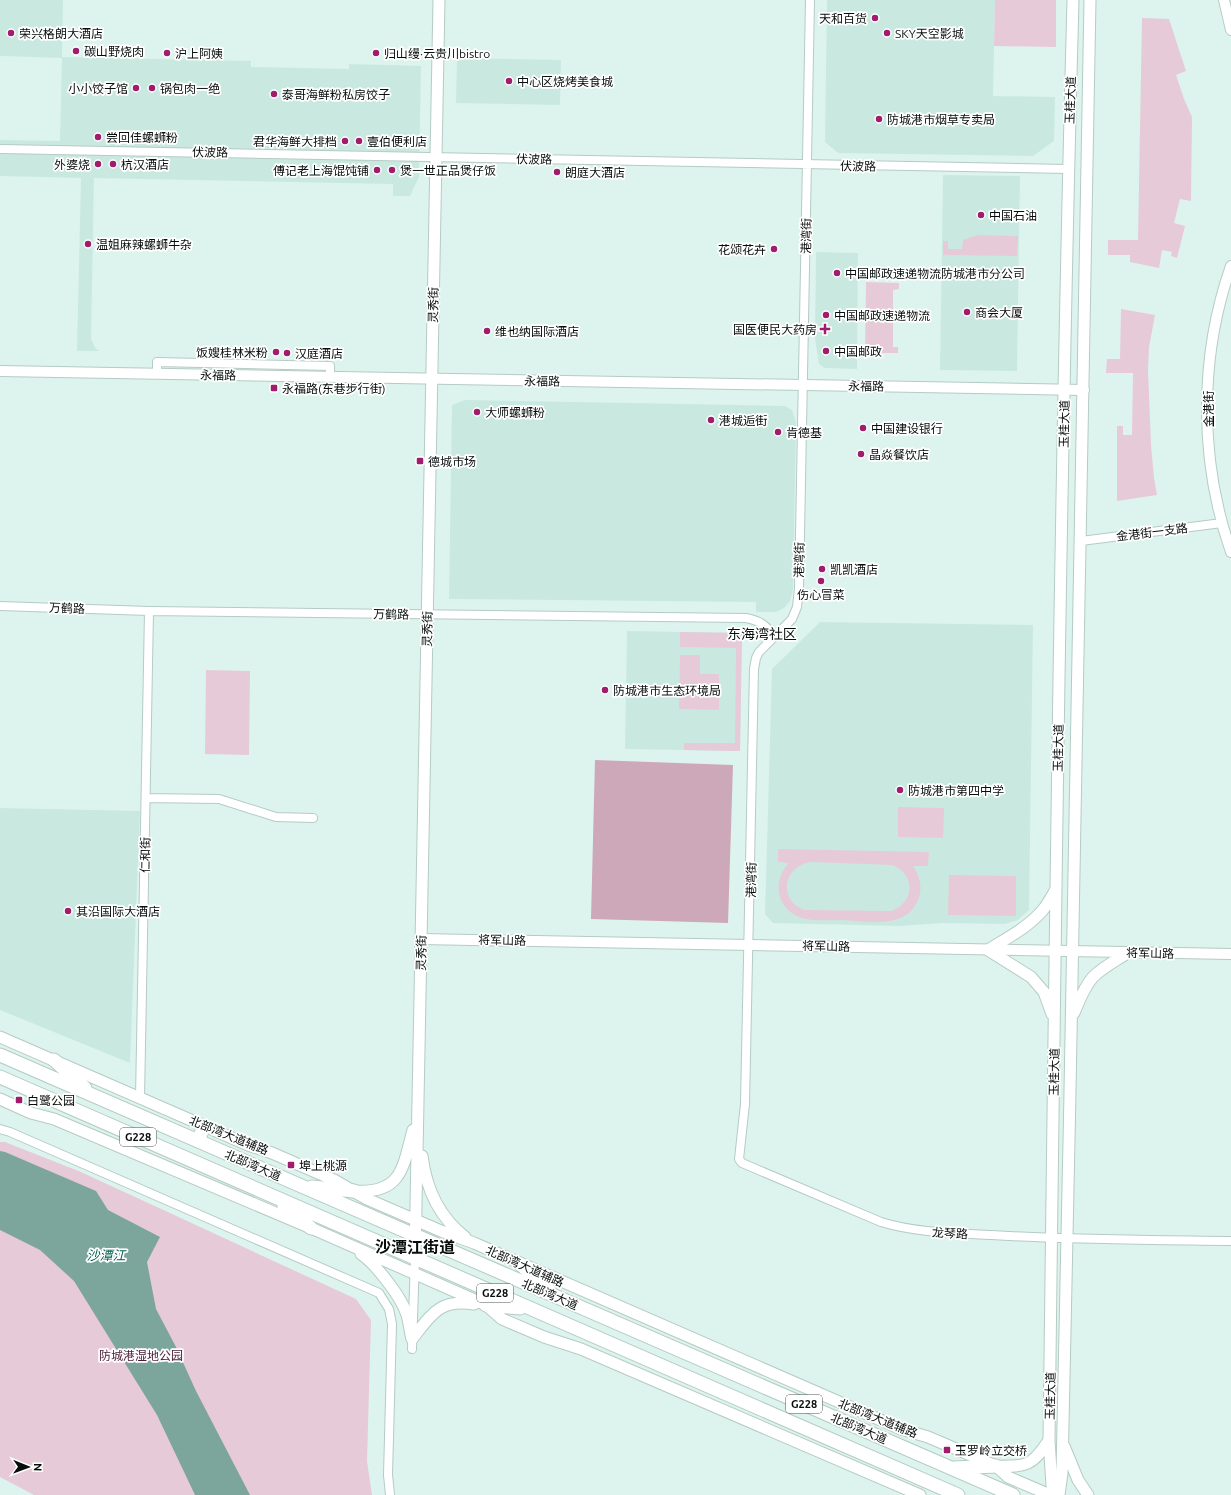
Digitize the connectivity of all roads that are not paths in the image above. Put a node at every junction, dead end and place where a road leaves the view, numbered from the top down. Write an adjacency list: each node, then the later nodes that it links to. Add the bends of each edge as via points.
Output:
1 (439, 0): 8 (main road, 灵秀街)
2 (810, 0): 9 (street, 港湾街)
3 (1073, 0): 10 (main road, 玉桂大道)
4 (1090, 0): 16 (main road, 玉桂大道)
5 (1224, 0): 6 (street)
6 (1231, 30)
7 (0, 149): 8 (street, 伏波路)
8 (436, 156): 9 (street, 伏波路); 13 (main road, 灵秀街)
9 (808, 165): 10 (street, 伏波路); 14 (street, 港湾街)
10 (1068, 169): 15 (main road, 玉桂大道)
11 (1231, 266): 17 (street, 金港街, via 1214,331 1207,400 1211,468)
12 (0, 371): 13 (street, 永福路)
13 (432, 379): 14 (street, 永福路); 22 (main road, 灵秀街)
14 (803, 385): 15 (street, 永福路); 23 (street, 港湾街, via 797,607 792,619)
15 (1064, 390): 16 (street, 永福路); 26 (main road, 玉桂大道)
16 (1084, 390): 18 (main road, 玉桂大道)
17 (1222, 523): 18 (street, 金港街一支路); 19 (street, 金港街)
18 (1081, 541): 31 (main road, 玉桂大道)
19 (1231, 552)
20 (0, 606): 21 (street, 万鹤路)
21 (149, 611): 22 (street, 万鹤路); 24 (street, 仁和街)
22 (427, 615): 23 (street, 万鹤路, via 746,618 764,624); 27 (main road, 灵秀街)
23 (775, 636): 28 (street, 港湾街, via 759,652 754,669)
24 (146, 798): 25 (street, via 219,799 276,817); 41 (street, 仁和街)
25 (313, 818)
26 (1056, 889): 29 (main road, via 1043,910 1031,922); 30 (main road, 玉桂大道)
27 (421, 939): 28 (street, 将军山路); 44 (main road, 灵秀街)
28 (749, 945): 29 (street, 将军山路); 43 (street, 港湾街)
29 (988, 950): 30 (street, 将军山路); 35 (main road, via 1031,977 1044,992)
30 (1056, 951): 31 (street, 将军山路); 35 (main road, 玉桂大道)
31 (1072, 951): 32 (street, 将军山路); 34 (main road, 玉桂大道)
32 (1129, 952): 33 (street, 将军山路); 34 (main road, via 1092,978 1081,994)
33 (1231, 954)
34 (1071, 1019): 55 (main road, 玉桂大道)
35 (1055, 1020): 54 (main road, 玉桂大道)
36 (1, 1037): 38 (main road, 北部湾大道辅路)
37 (0, 1055): 40 (highway, 北部湾大道 / G228)
38 (54, 1060): 40 (highway); 41 (main road, 北部湾大道辅路)
39 (0, 1077): 50 (highway, 北部湾大道 / G228)
40 (94, 1096): 47 (highway, 北部湾大道 / G228)
41 (140, 1098): 45 (main road, 北部湾大道辅路)
42 (0, 1099): 52 (main road, via 31,1113 54,1119)
43 (745, 1104): 54 (street, 龙琴路, via 739,1159 742,1163 897,1227)
44 (417, 1113): 49 (main road, via 404,1164 398,1177 378,1189); 51 (main road, 灵秀街); 57 (main road, via 424,1168 430,1192 442,1214)
45 (204, 1126): 47 (highway); 49 (main road, 北部湾大道辅路, via 272,1153)
46 (0, 1129): 70 (street, via 379,1293 389,1309 392,1324 388,1475)
47 (198, 1141): 48 (highway, 北部湾大道 / G228)
48 (302, 1187): 49 (highway); 53 (highway, 北部湾大道 / G228)
49 (354, 1191): 51 (main road, 北部湾大道辅路)
50 (272, 1196): 52 (highway); 59 (highway, 北部湾大道 / G228)
51 (415, 1220): 53 (main road, 灵秀街); 57 (main road, 北部湾大道辅路)
52 (311, 1228): 58 (main road)
53 (415, 1236): 59 (main road, 灵秀街); 62 (highway, 北部湾大道 / G228)
54 (1052, 1239): 55 (street, 龙琴路); 66 (main road, 玉桂大道)
55 (1067, 1239): 56 (street, 龙琴路); 67 (main road, 玉桂大道)
56 (1231, 1241)
57 (474, 1243): 60 (main road, 北部湾大道辅路)
58 (346, 1244): 61 (main road); 65 (main road, via 365,1256 385,1278 407,1313)
59 (414, 1258): 61 (street); 64 (highway, 北部湾大道 / G228)
60 (520, 1264): 62 (highway); 68 (main road, 北部湾大道辅路, via 901,1430 928,1437)
61 (414, 1274): 63 (main road); 65 (street)
62 (558, 1297): 69 (highway, 北部湾大道 / G228)
63 (486, 1305): 64 (highway); 65 (main road, via 454,1303 443,1307 431,1315); 71 (main road, via 502,1319 581,1349)
64 (531, 1309): 72 (highway, 北部湾大道 / G228)
65 (412, 1344)
66 (1049, 1440): 67 (main road); 68 (main road, via 1038,1457 1026,1465); 75 (main road, 玉桂大道, via 1052,1486)
67 (1062, 1441): 75 (main road, 玉桂大道, via 1062,1473); 76 (main road, via 1078,1480)
68 (996, 1466): 69 (highway); 74 (main road, 北部湾大道辅路, via 1008,1477)
69 (950, 1468): 73 (highway, 北部湾大道 / G228)
70 (390, 1495)
71 (920, 1495)
72 (958, 1495)
73 (1013, 1495)
74 (1050, 1495)
75 (1058, 1495)
76 (1088, 1495)

